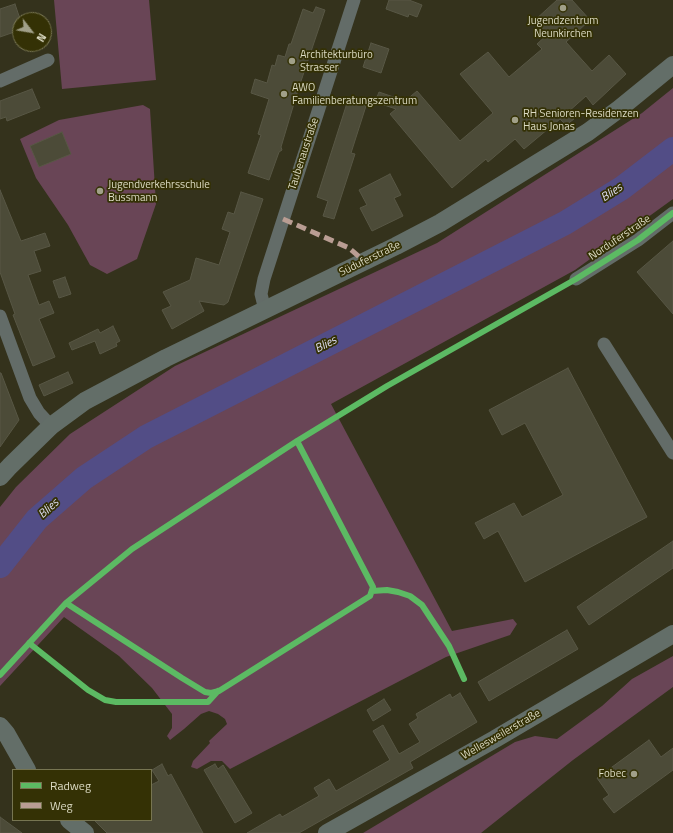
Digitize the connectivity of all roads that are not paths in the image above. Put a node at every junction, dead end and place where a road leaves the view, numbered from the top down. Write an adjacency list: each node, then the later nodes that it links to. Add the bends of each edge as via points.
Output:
1 (354, 0): 7 (street, Taubenaustraße, via 264,279 261,294)
2 (48, 60): 4 (street)
3 (673, 65): 7 (main road, Süduferstraße, via 588,132 507,183 402,243)
4 (0, 81)
5 (673, 213): 6 (street, Norduferstraße, via 638,240)
6 (576, 279)
7 (265, 310): 10 (main road, Süduferstraße, via 85,401)
8 (0, 316): 10 (street, via 30,398)
9 (604, 344): 11 (street)
10 (50, 426): 12 (main road, Süduferstraße)
11 (673, 453)
12 (0, 477)
13 (673, 634): 18 (main road, Wellesweilerstraße, via 496,739)
14 (0, 726): 15 (main road)
15 (26, 769)
16 (70, 821): 17 (main road)
17 (85, 833)
18 (327, 833)

